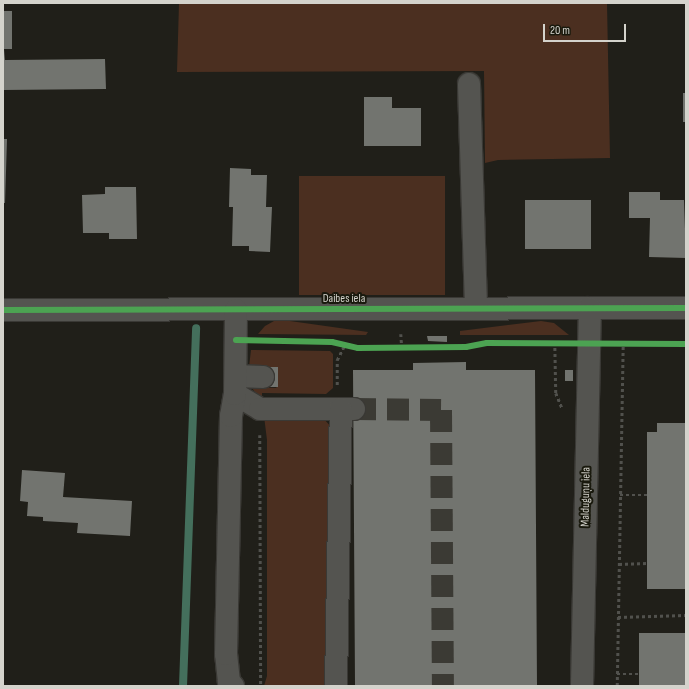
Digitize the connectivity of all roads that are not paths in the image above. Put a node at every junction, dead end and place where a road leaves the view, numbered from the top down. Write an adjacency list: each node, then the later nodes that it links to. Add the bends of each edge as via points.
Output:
1 (469, 84): 4 (street)
2 (590, 308): 3 (street, Daibes iela); 4 (street, Daibes iela); 11 (street, Malduguņu iela)
3 (686, 308)
4 (476, 309): 6 (street, Daibes iela)
5 (3, 310): 6 (street, Daibes iela)
6 (236, 310): 8 (street)
7 (263, 377): 8 (street)
8 (236, 385): 9 (street, via 230,416 226,654 229,682); 10 (street, via 260,409 347,409)
9 (233, 686)
10 (336, 686)
11 (582, 686)

